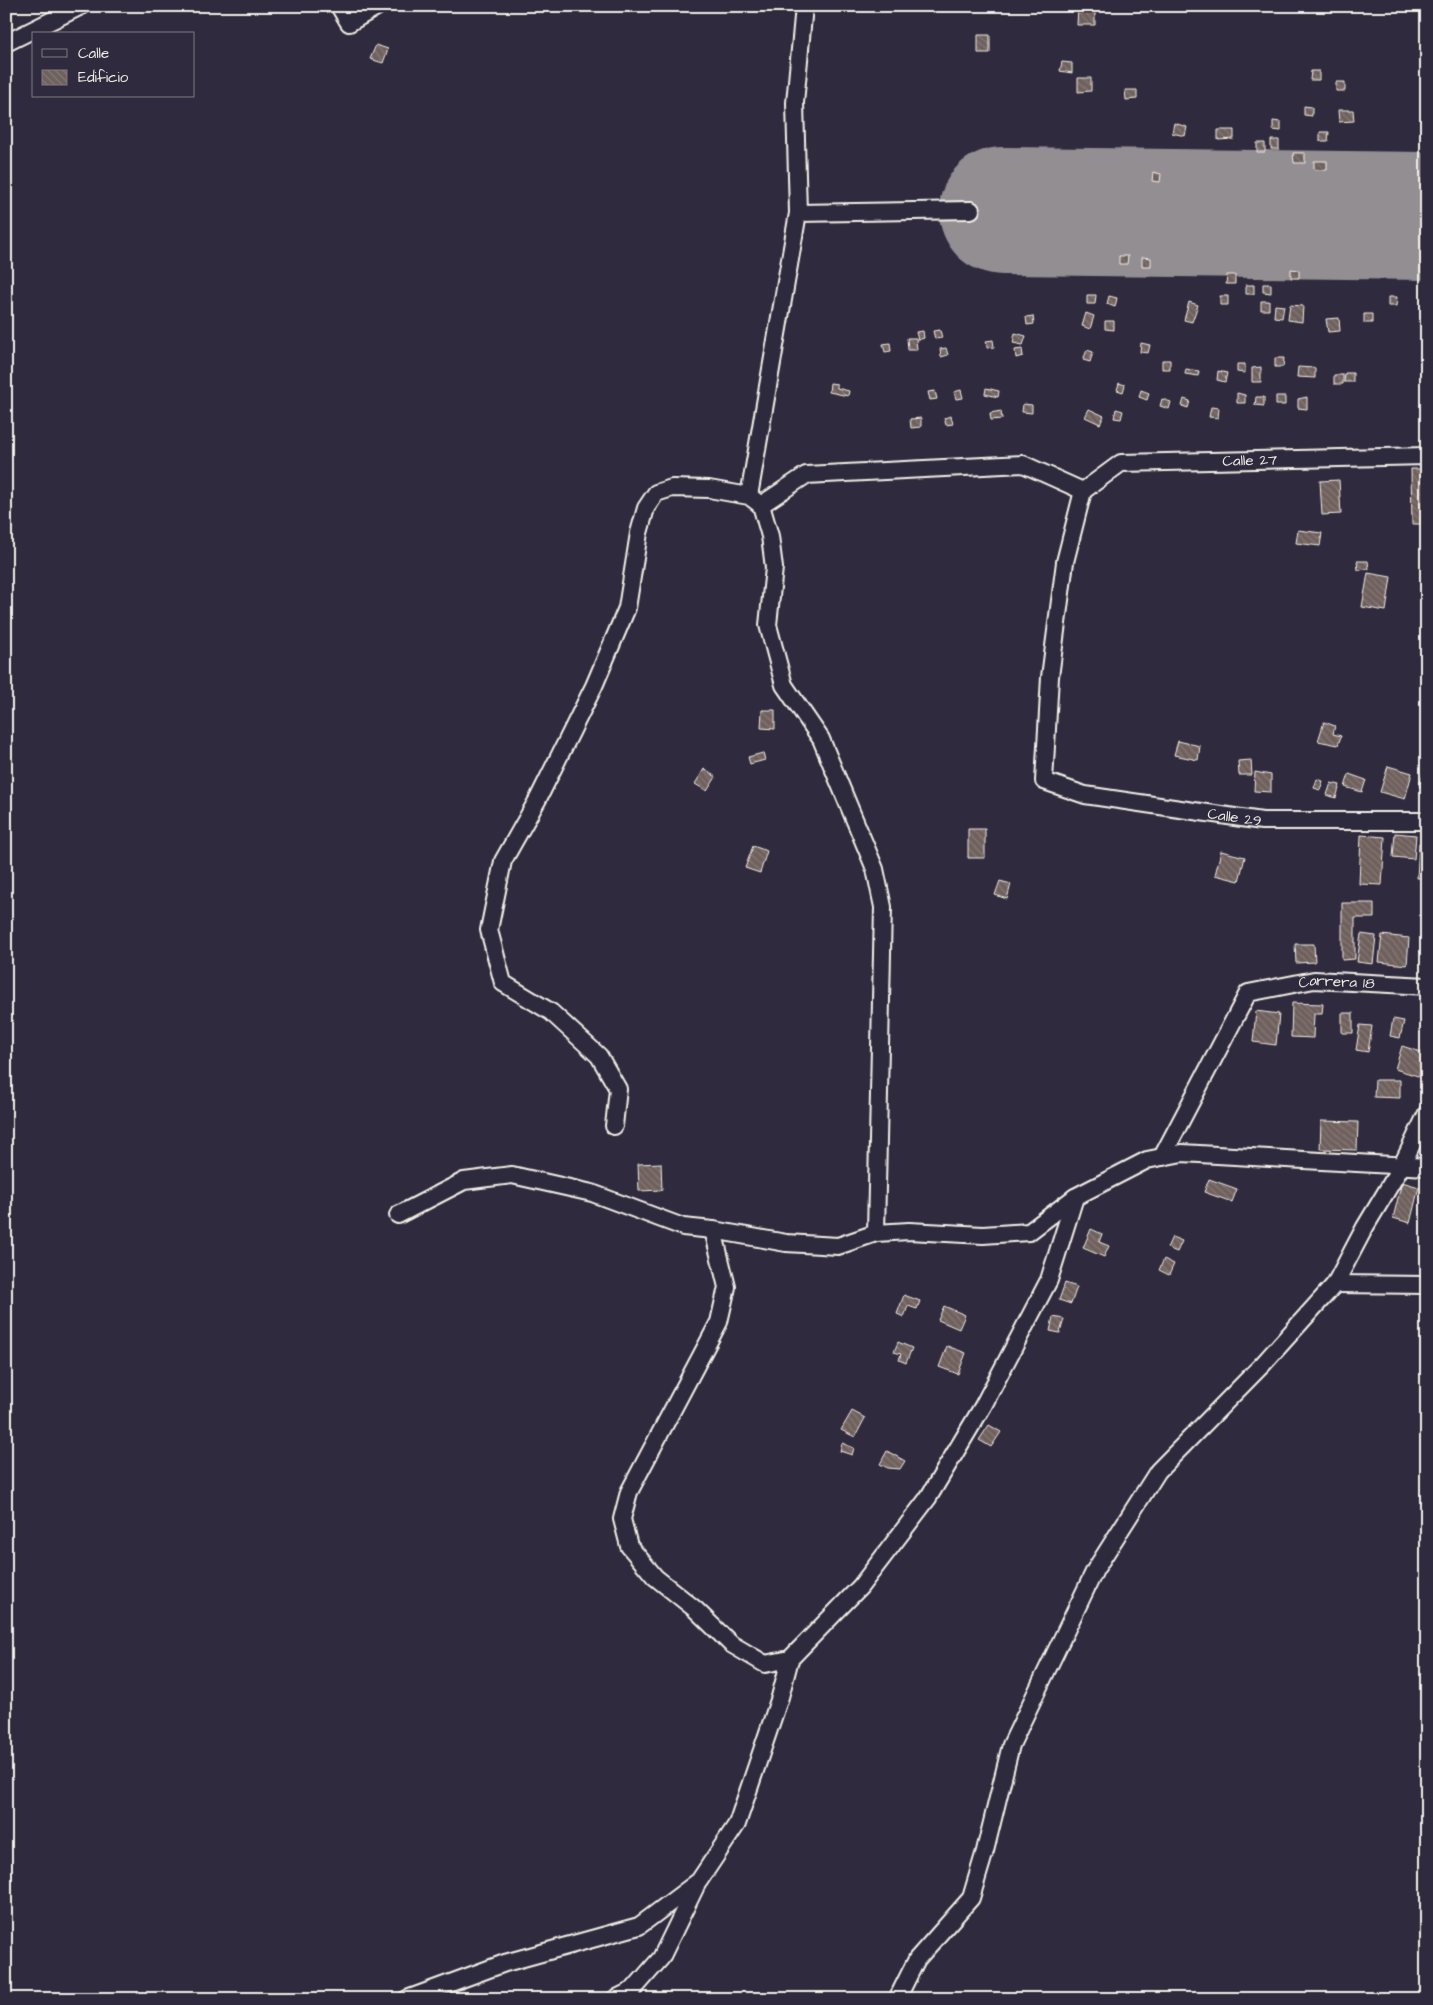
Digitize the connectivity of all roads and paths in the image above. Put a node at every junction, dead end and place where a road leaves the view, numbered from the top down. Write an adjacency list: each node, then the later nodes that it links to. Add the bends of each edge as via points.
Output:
1 (81, 6): 5 (street)
2 (339, 6): 3 (street, via 349,23)
3 (378, 6)
4 (804, 6): 7 (street, via 795,103)
5 (6, 43)
6 (971, 210): 7 (street)
7 (798, 213): 10 (street)
8 (1427, 456): 9 (street, Calle 27, via 1121,463)
9 (1082, 491): 10 (street, via 1023,464 806,475); 11 (street, Calle 29, via 1065,562 1050,678 1044,781 1085,795 1262,820)
10 (755, 500): 14 (street, via 709,489 672,488 656,493 646,508 639,533 627,608 594,686 503,862 489,930 503,983 551,1012 599,1056 618,1089); 21 (street, via 770,536 774,568 768,625 784,685 821,739 875,870 883,907)
11 (1427, 821)
12 (1427, 986): 15 (street, Carrera 18, via 1314,980 1248,993)
13 (1427, 1113): 16 (street)
14 (614, 1126)
15 (1162, 1157): 16 (street, via 1182,1153); 18 (street, via 1147,1160)
16 (1401, 1167): 17 (street); 22 (street)
17 (1427, 1167)
18 (1075, 1197): 21 (street, via 1029,1232 983,1235 909,1231); 24 (street, via 1049,1280 984,1406 928,1498 860,1587)
19 (398, 1215): 20 (street, via 464,1182 512,1175 592,1193 683,1227)
20 (713, 1230): 21 (street, via 786,1243 838,1246); 24 (street, via 727,1287 719,1322 629,1492 622,1519 628,1546 655,1577 731,1644 765,1664)
21 (876, 1233)
22 (1335, 1284): 23 (street); 28 (street, via 1263,1364 1158,1471 1095,1570 1011,1745 971,1898 917,1959)
23 (1427, 1284)
24 (790, 1659): 25 (street, via 738,1824)
25 (699, 1881): 26 (street, via 639,1926 505,1964); 27 (street, via 661,1958 633,1990)
26 (407, 1999)
27 (615, 1999)
28 (897, 1999)

